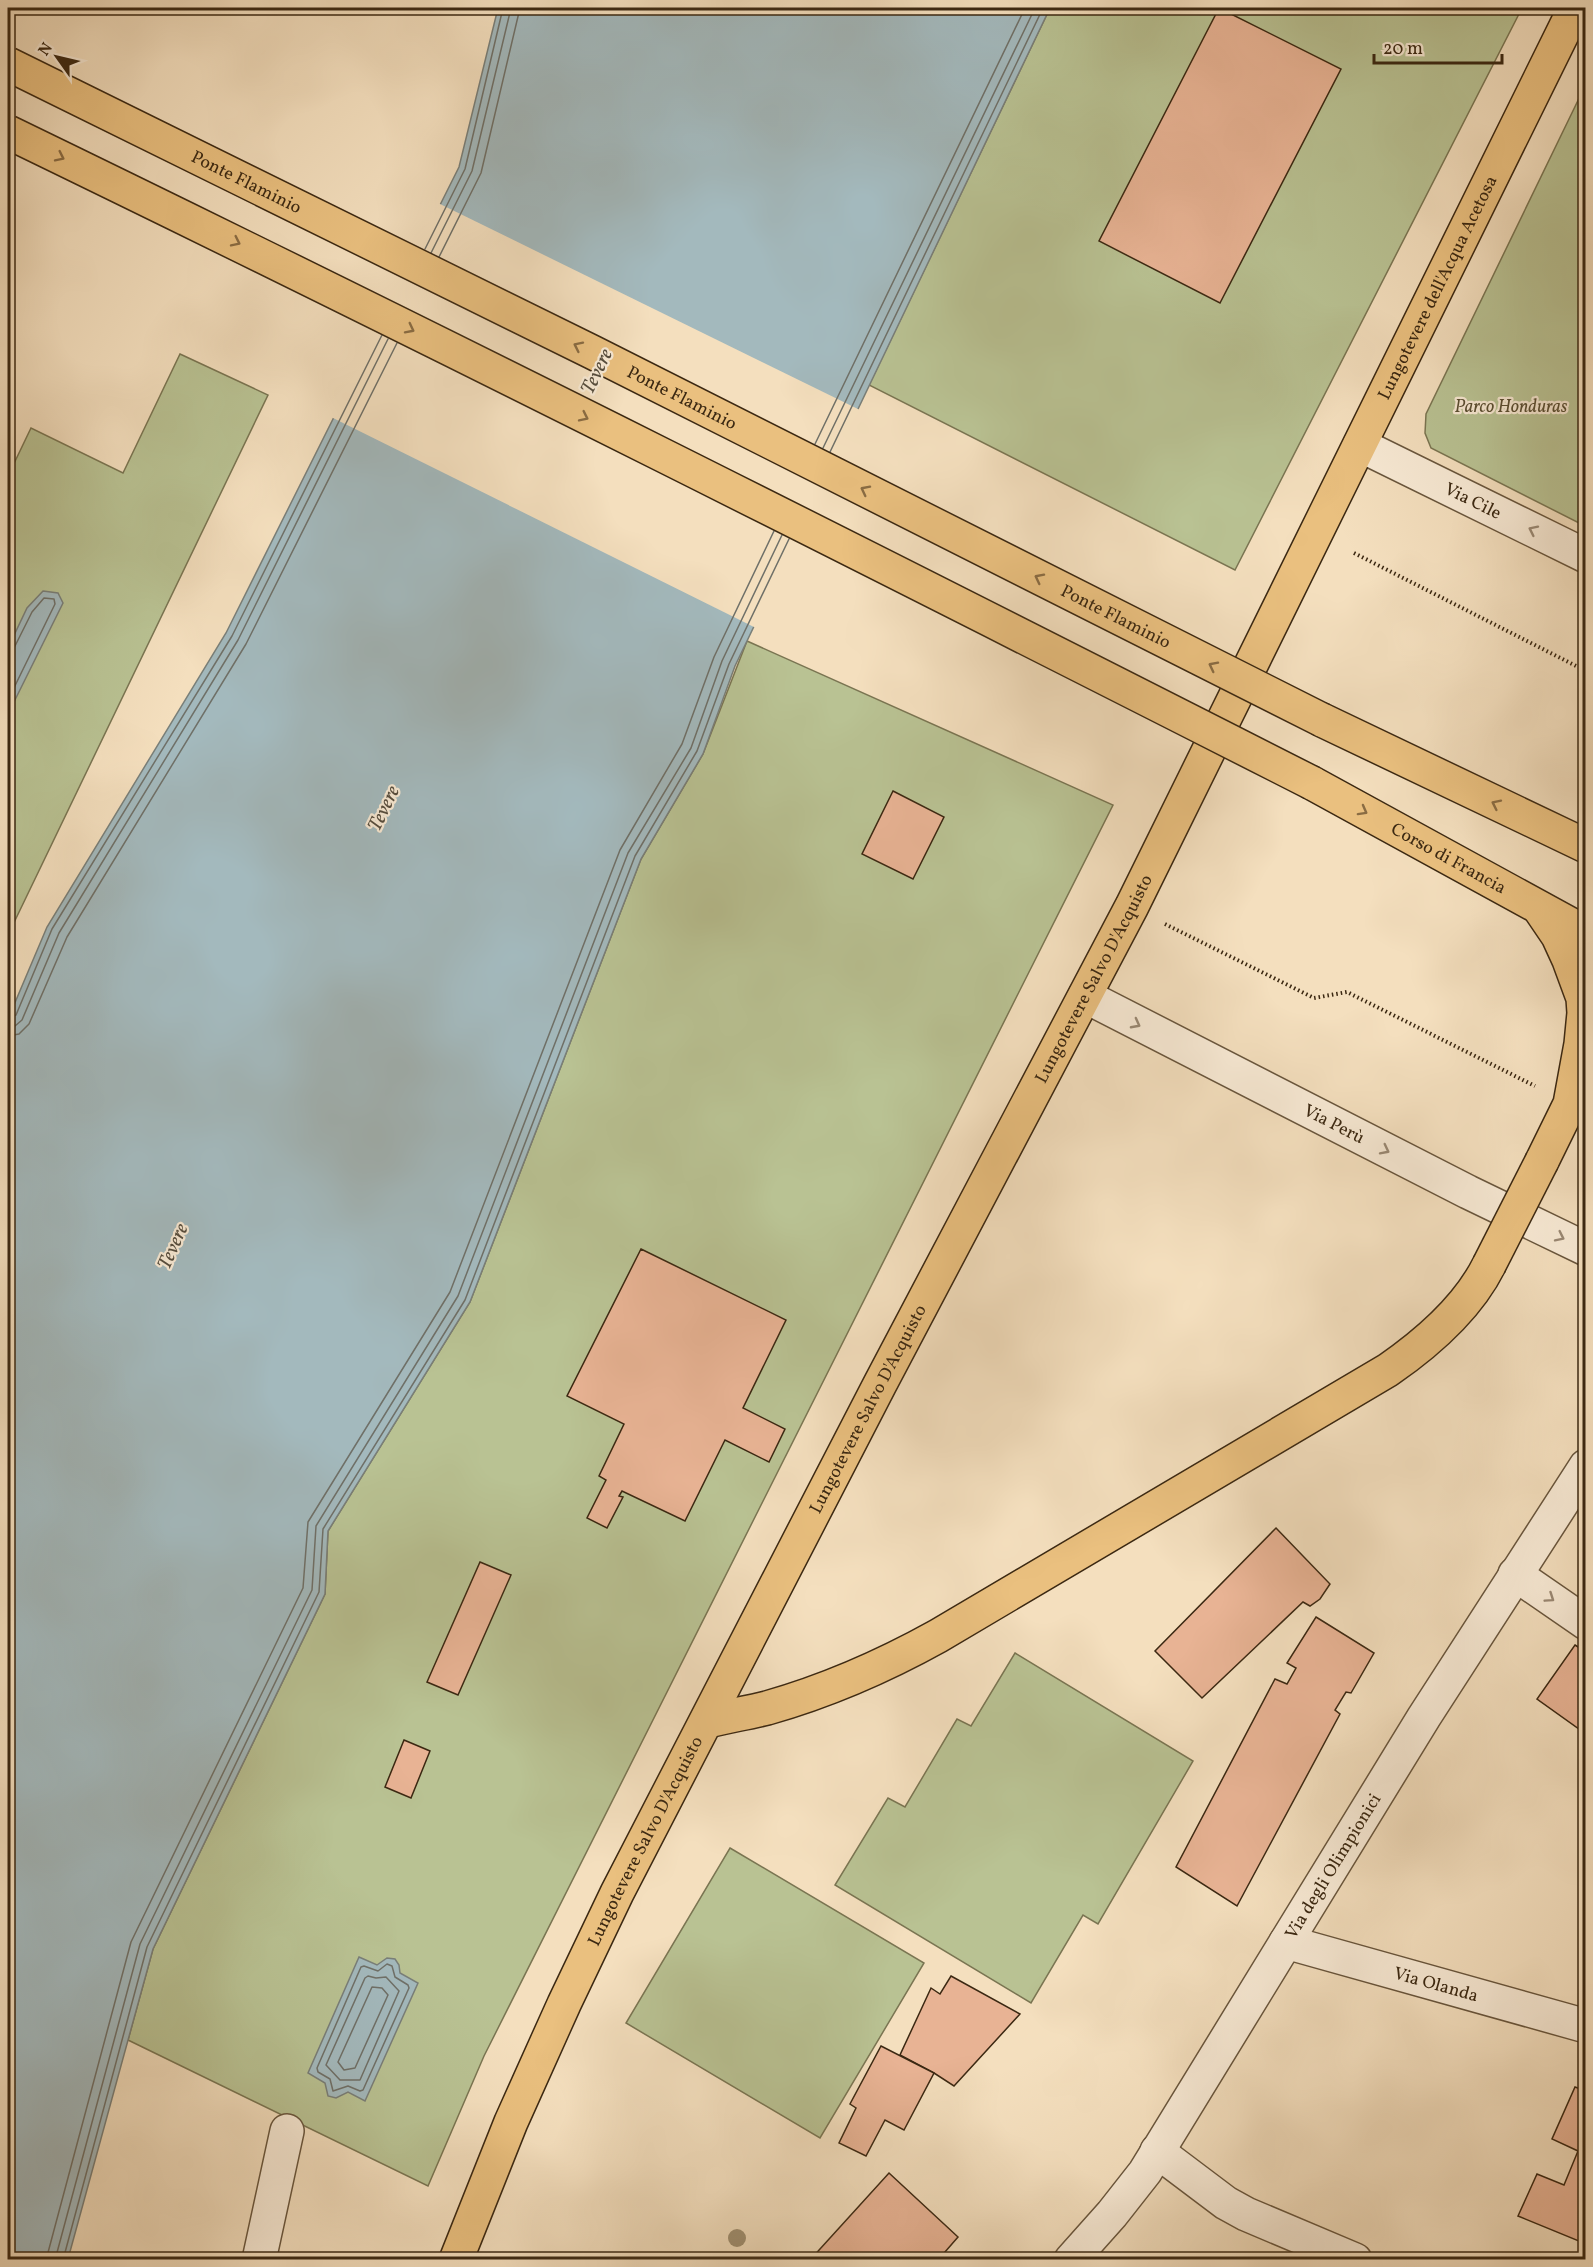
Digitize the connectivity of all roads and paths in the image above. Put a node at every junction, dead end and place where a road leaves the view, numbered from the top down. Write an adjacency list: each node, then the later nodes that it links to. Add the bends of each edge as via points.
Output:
1 (11, 8): 3 (path)
2 (1575, 8): 6 (main road, Lungotevere dell'Acqua Acetosa)
3 (8, 15)
4 (8, 64): 11 (main road, Ponte Flaminio, one-way to 4, bridge)
5 (8, 132): 15 (main road, Corso di Francia, one-way to 15, bridge, via 767,506 1312,783)
6 (1360, 445): 8 (street, Via Cile, one-way to 6); 9 (main road, Lungotevere dell'Acqua Acetosa)
7 (1354, 553): 10 (path)
8 (1586, 555)
9 (1299, 568): 14 (main road, Lungotevere Salvo D'Acquisto)
10 (1586, 671)
11 (1549, 830): 12 (main road); 13 (main road)
12 (1586, 830)
13 (1586, 846)
14 (1132, 906): 17 (main road, Lungotevere Salvo D'Acquisto); 18 (path, via 1314,998 1347,992)
15 (1538, 906): 16 (main road, Corso di Francia); 18 (main road, via 1558,936 1583,998)
16 (1586, 933)
17 (1085, 996): 19 (street, Via Perù, one-way to 19); 23 (main road, Lungotevere Salvo D'Acquisto)
18 (1578, 1095): 23 (main road, bridge, via 1473,1291 1445,1324 1409,1356 938,1636 835,1684 766,1708)
19 (1586, 1249)
20 (1586, 1466): 21 (street, Via degli Olimpionici)
21 (1515, 1574): 22 (street, one-way to 22); 24 (street, Via degli Olimpionici)
22 (1586, 1623)
23 (708, 1720): 29 (main road, Lungotevere Salvo D'Acquisto, via 564,2004)
24 (1286, 1942): 25 (street, Via Olanda); 27 (street, Via degli Olimpionici)
25 (1586, 2026)
26 (287, 2131): 28 (street)
27 (1157, 2151): 30 (street, Via degli Olimpionici, via 1112,2214); 31 (street, via 1246,2214)
28 (260, 2259)
29 (456, 2259)
30 (1071, 2259)
31 (1355, 2259)

